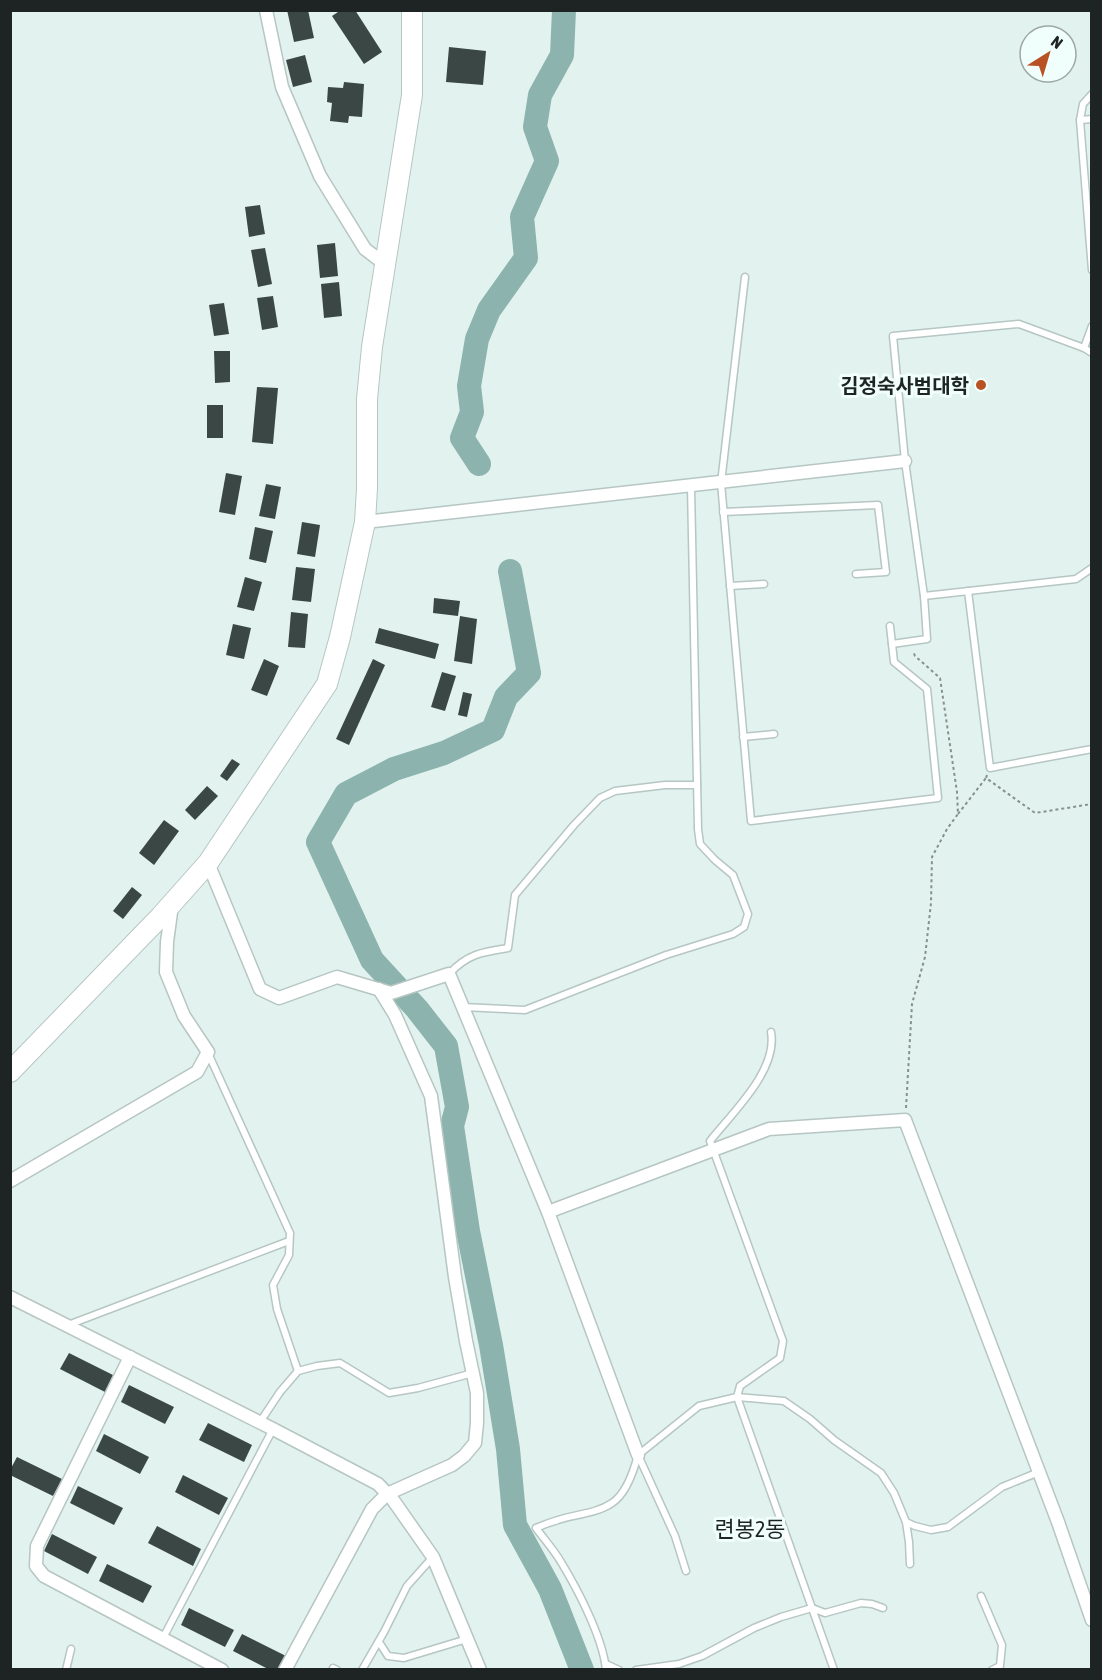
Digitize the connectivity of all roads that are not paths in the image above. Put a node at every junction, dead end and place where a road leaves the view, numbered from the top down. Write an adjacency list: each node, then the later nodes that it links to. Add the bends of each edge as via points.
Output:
1 (266, 10): 7 (street, via 282,87 320,176 365,249)
2 (412, 10): 7 (main road, via 412,95)
3 (1092, 94): 5 (lane, via 1083,104)
4 (1092, 119): 5 (lane)
5 (1080, 120): 6 (lane)
6 (1088, 190): 8 (lane)
7 (386, 265): 17 (main road, via 367,399)
8 (1092, 270)
9 (745, 278): 14 (lane)
10 (1092, 326): 11 (lane)
11 (1084, 348): 12 (lane); 13 (lane, via 1019,324 893,336)
12 (1092, 353)
13 (905, 461): 14 (street); 23 (lane)
14 (721, 483): 15 (street); 16 (lane)
15 (691, 487): 17 (street); 29 (lane)
16 (723, 512): 19 (lane, via 878,505 886,572); 21 (lane)
17 (365, 522): 30 (main road, via 327,684)
18 (1092, 568): 22 (lane, via 1076,579)
19 (856, 574)
20 (764, 584): 21 (lane)
21 (730, 586): 27 (lane)
22 (968, 591): 23 (lane); 28 (lane, via 990,768)
23 (924, 596): 25 (lane, via 927,639)
24 (890, 626): 25 (lane)
25 (892, 644): 27 (lane, via 894,662 927,689 938,798 751,821)
26 (774, 734): 27 (lane)
27 (743, 737)
28 (1092, 749)
29 (697, 785): 32 (lane, via 615,791 600,798 515,895 508,948 482,952 460,962); 34 (lane, via 700,844 733,875 748,914 744,927 525,1010)
30 (208, 862): 31 (main road); 33 (street, via 260,989 279,999 337,977)
31 (172, 903): 36 (street, via 166,972 184,1016); 37 (main road)
32 (449, 974): 33 (street); 34 (street)
33 (385, 991): 46 (street, via 431,1096 455,1277)
34 (463, 1007): 40 (street)
35 (771, 1032): 38 (lane, via 773,1044 760,1079 710,1141)
36 (208, 1053): 39 (street, via 197,1072); 41 (lane, via 290,1233)
37 (11, 1071)
38 (713, 1150): 40 (street); 47 (lane, via 783,1341 780,1358 740,1386); 51 (street, via 769,1129 905,1120)
39 (10, 1181)
40 (548, 1212): 50 (street)
41 (289, 1241): 43 (lane); 45 (lane, via 289,1255 273,1285)
42 (10, 1297): 43 (street)
43 (68, 1326): 44 (street)
44 (130, 1357): 48 (street); 61 (street, via 37,1546 36,1566 44,1576)
45 (298, 1371): 46 (lane, via 340,1363 389,1393); 48 (lane)
46 (473, 1372): 52 (street, via 477,1393 474,1443 452,1465)
47 (737, 1397): 50 (lane, via 699,1406); 53 (lane, via 784,1401 810,1419 881,1473); 58 (lane)
48 (260, 1422): 49 (street)
49 (273, 1429): 52 (street, via 378,1484); 61 (lane)
50 (638, 1455): 56 (lane, via 675,1536); 65 (lane, via 626,1486 613,1502 536,1528 565,1570 604,1653)
51 (1039, 1472): 53 (lane, via 1002,1487 948,1527 931,1530); 60 (street)
52 (387, 1494): 54 (street); 68 (street, via 372,1509)
53 (906, 1522): 55 (lane)
54 (433, 1557): 62 (street); 63 (lane, via 406,1586)
55 (909, 1564)
56 (686, 1571)
57 (981, 1596): 74 (lane, via 1002,1645 1000,1666)
58 (812, 1608): 59 (lane, via 825,1612 861,1604); 72 (lane, via 763,1624 702,1656 679,1664); 73 (lane)
59 (883, 1608)
60 (1092, 1620)
61 (163, 1638): 67 (street)
62 (467, 1639): 63 (lane, via 404,1658 388,1656); 70 (street)
63 (379, 1642): 69 (lane)
64 (71, 1649): 66 (lane)
65 (606, 1667): 71 (lane)
66 (66, 1670)
67 (222, 1670)
68 (285, 1670)
69 (362, 1670)
70 (480, 1670)
71 (619, 1670)
72 (636, 1670)
73 (834, 1670)
74 (992, 1670)

